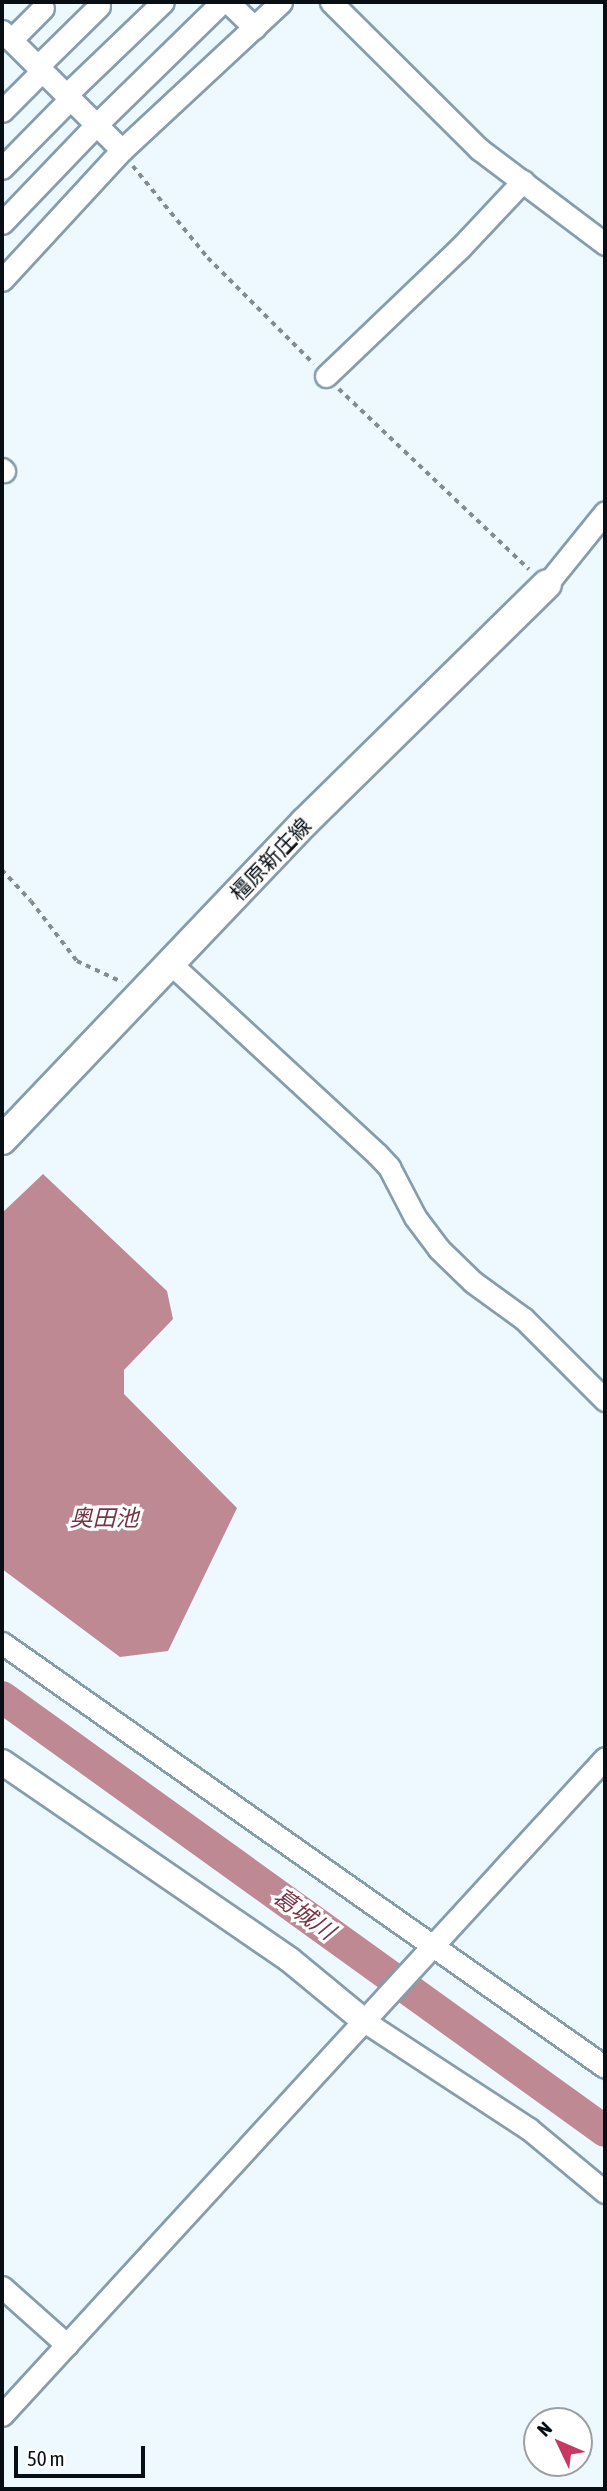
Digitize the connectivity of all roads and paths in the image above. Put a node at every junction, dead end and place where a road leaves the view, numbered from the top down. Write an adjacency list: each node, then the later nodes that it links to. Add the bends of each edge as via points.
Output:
1 (222, 2): 13 (street)
2 (228, 2): 8 (street)
3 (281, 2): 8 (street)
4 (331, 2): 16 (street, via 458,130)
5 (153, 5): 11 (street)
6 (99, 6): 10 (street)
7 (43, 8): 9 (street)
8 (255, 28): 14 (street)
9 (8, 45): 10 (street)
10 (40, 69): 11 (street); 12 (street)
11 (68, 97): 13 (street); 15 (street)
12 (2, 111)
13 (96, 125): 14 (street); 17 (street)
14 (122, 150): 19 (street)
15 (2, 168)
16 (523, 181): 18 (street); 22 (street)
17 (2, 223)
18 (605, 244)
19 (25, 256): 20 (street); 21 (street)
20 (2, 258)
21 (2, 280)
22 (326, 376)
23 (605, 512): 24 (street)
24 (547, 584): 26 (main road, 橿原新庄線, via 305,822)
25 (2, 870): 27 (path, via 77,961)
26 (170, 963): 27 (main road, 橿原新庄線); 29 (street, via 377,1154 439,1249 472,1282 524,1319)
27 (144, 991): 28 (main road, 橿原新庄線)
28 (2, 1140)
29 (605, 1400)
30 (2, 1643): 33 (street)
31 (605, 1758): 33 (street)
32 (2, 1762): 34 (street)
33 (431, 1947): 34 (street); 35 (street)
34 (369, 2016): 36 (street, via 529,2129); 38 (street)
35 (605, 2067)
36 (605, 2192)
37 (2, 2287): 38 (street)
38 (67, 2345): 39 (street)
39 (2, 2415)

